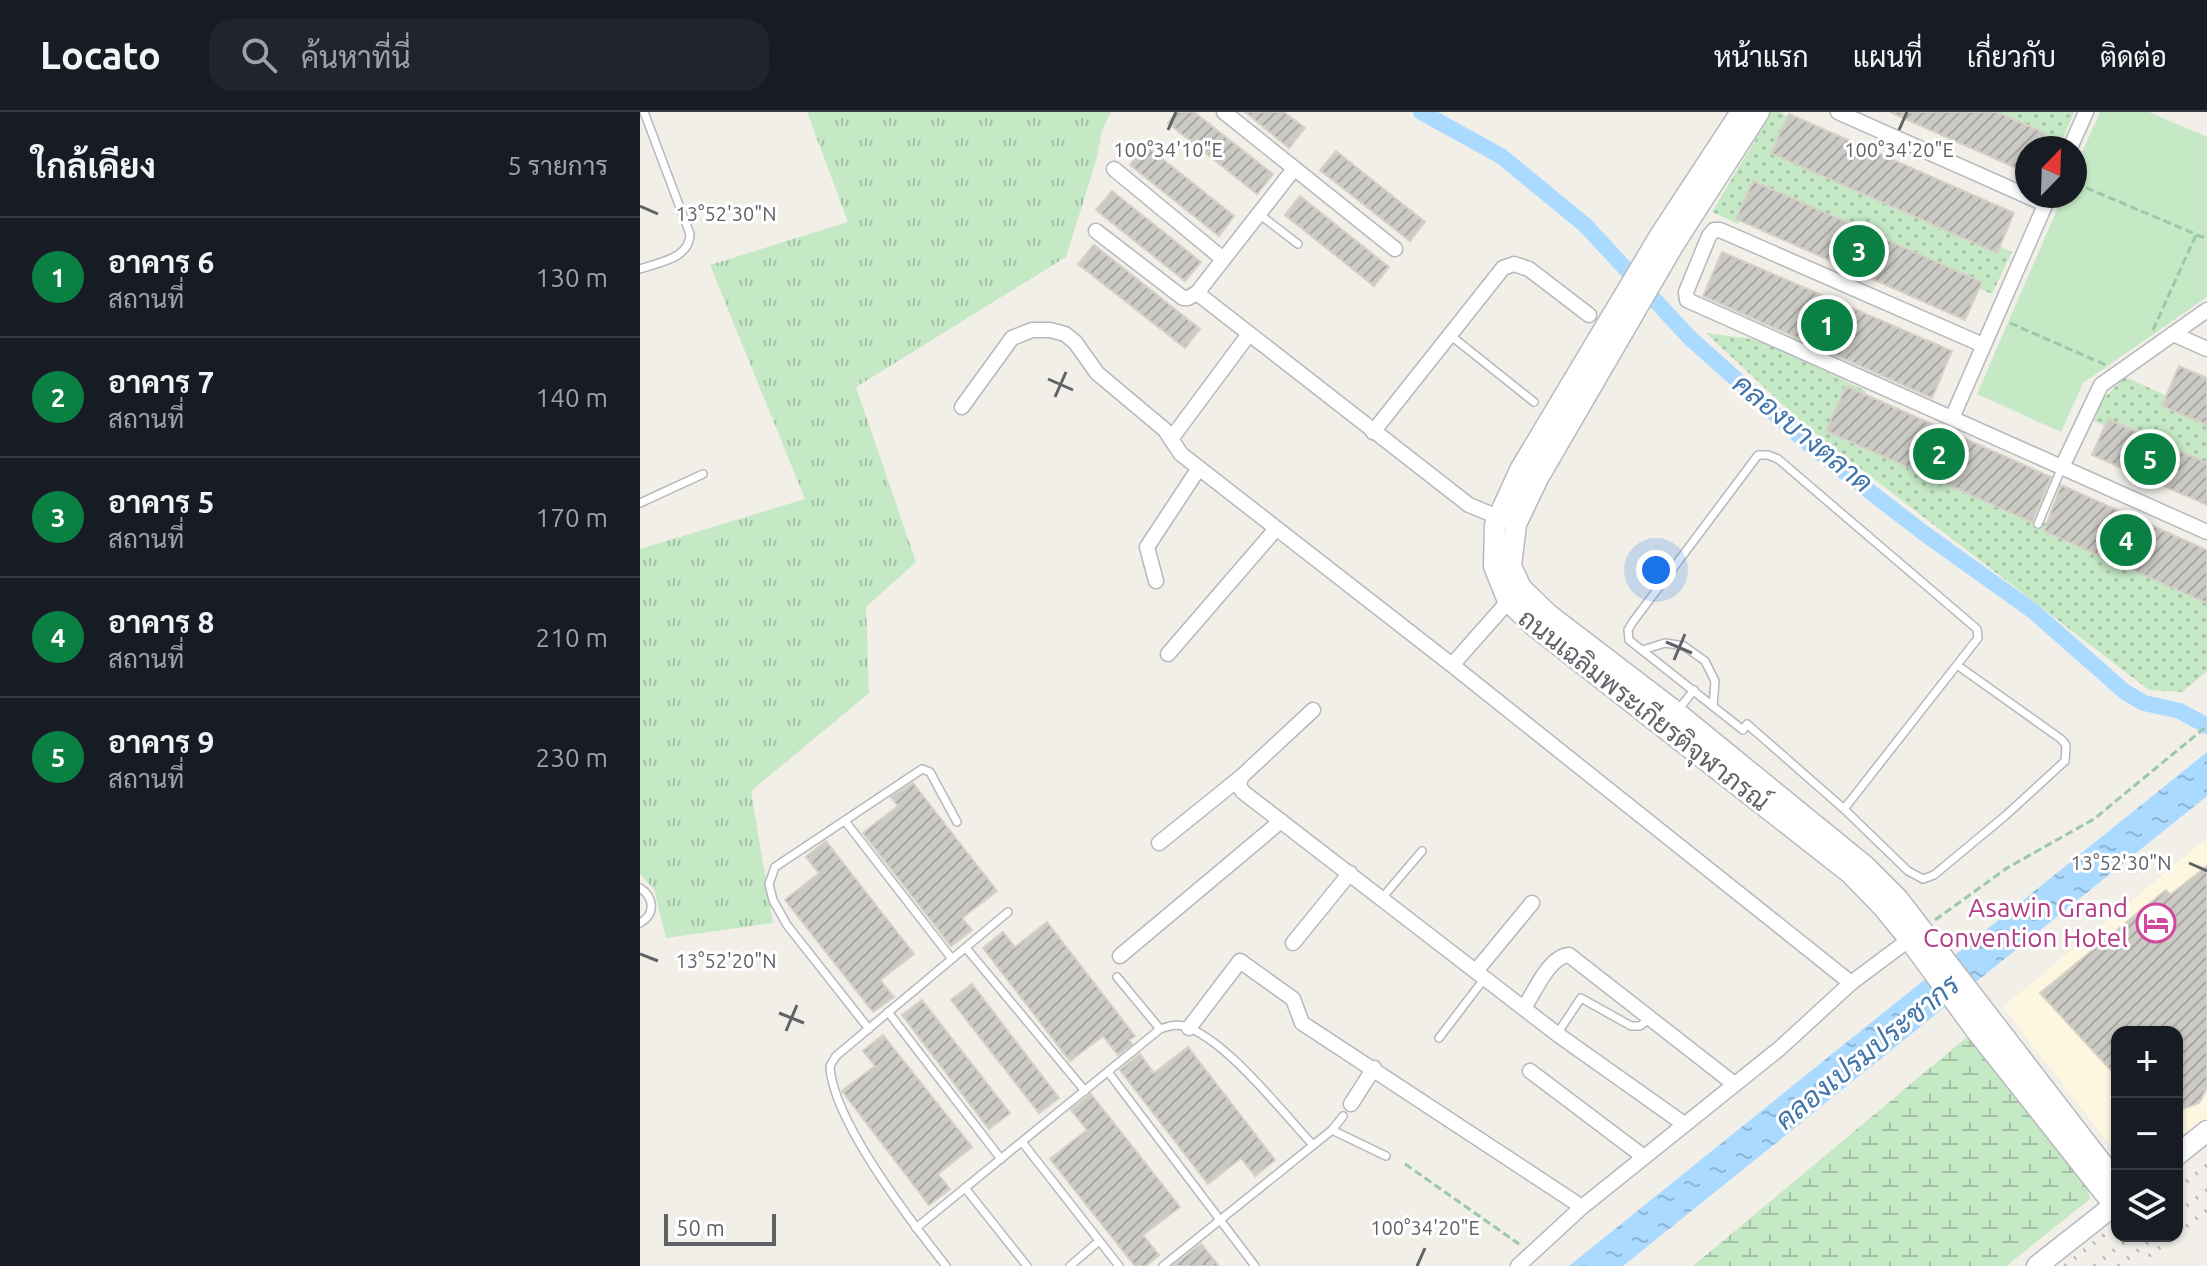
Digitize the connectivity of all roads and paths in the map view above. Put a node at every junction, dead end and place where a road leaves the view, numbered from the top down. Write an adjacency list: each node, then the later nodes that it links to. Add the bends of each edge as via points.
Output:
1 (644, 112): 21 (lane, via 690,244 685,252)
2 (1224, 112): 9 (street)
3 (1741, 112): 16 (street, ถนนเฉลิมพระเกียรติจุฬาภรณ์)
4 (1759, 112): 16 (street, ถนนเฉลิมพระเกียรติจุฬาภรณ์)
5 (1838, 112): 10 (street)
6 (2086, 112): 7 (street)
7 (2075, 136)
8 (1114, 169): 20 (street)
9 (1294, 169): 13 (street); 19 (street)
10 (2015, 187)
11 (2087, 188): 15 (path)
12 (2044, 208): 25 (street)
13 (1259, 214): 18 (lane); 20 (street)
14 (1096, 231): 22 (street, via 1183,298)
15 (2196, 235): 17 (path); 31 (path)
16 (1668, 239): 42 (street, ถนนเฉลิมพระเกียรติจุฬาภรณ์, via 1538,478)
17 (2207, 239)
18 (1298, 244)
19 (1395, 249)
20 (1223, 259): 22 (street)
21 (640, 269)
22 (1197, 293): 26 (street)
23 (2207, 310): 27 (street)
24 (1589, 315): 28 (street, via 1529,269 1514,264 1503,268)
25 (1996, 317): 29 (street); 32 (path)
26 (1249, 334): 36 (street); 37 (street)
27 (2173, 334): 30 (street); 31 (street)
28 (1450, 335): 33 (lane); 36 (street)
29 (1983, 345): 35 (street); 35 (street, via 1720,230 1709,236 1687,300)
30 (2207, 349)
31 (2142, 355): 32 (street)
32 (2120, 371): 38 (street, via 2097,390)
33 (1534, 402)
34 (962, 407): 37 (street, via 1012,338 1050,330 1075,342 1097,373)
35 (1952, 418): 38 (street)
36 (1373, 432): 42 (street, via 1469,505)
37 (1171, 439): 39 (street)
38 (2062, 467): 43 (lane); 45 (street)
39 (1199, 468): 44 (street); 46 (street, via 1147,547)
40 (703, 474): 41 (lane)
41 (640, 503)
42 (1507, 521): 47 (street, ถนนเฉลิมพระเกียรติจุฬาภรณ์)
43 (2038, 524)
44 (1275, 530): 49 (street); 50 (street)
45 (2207, 532)
46 (1156, 581)
47 (1514, 594): 50 (street); 55 (street, ถนนเฉลิมพระเกียรติจุฬาภรณ์, via 1549,615)
48 (1643, 650): 51 (lane, via 1629,640 1632,623 1758,455 1768,455 1971,622 1978,638); 52 (lane); 53 (lane, via 1665,643 1684,646 1705,661 1715,681)
49 (1168, 654)
50 (1452, 665): 77 (street)
51 (1957, 665): 58 (lane); 58 (lane, via 2061,739 2065,761 1923,879)
52 (1694, 690): 53 (lane); 55 (lane)
53 (1713, 706): 58 (lane, via 1743,730 1747,724)
54 (1313, 710): 57 (street)
55 (1670, 720): 70 (street, ถนนเฉลิมพระเกียรติจุฬาภรณ์, via 1865,866 1898,899)
56 (2207, 726): 70 (path, via 2094,819 2007,868)
57 (1241, 777): 60 (street, via 1243,792); 62 (street)
58 (1844, 809)
59 (845, 821): 61 (lane, via 922,769 930,772); 74 (lane); 83 (lane, via 775,867 769,884 787,925)
60 (1281, 821): 64 (street); 73 (street)
61 (957, 822)
62 (1159, 843)
63 (1422, 851): 66 (lane)
64 (1350, 873): 66 (street); 71 (street)
65 (640, 888): 69 (lane, via 650,895 651,912)
66 (1382, 898): 75 (street)
67 (1532, 903): 75 (street)
68 (1008, 912): 72 (lane)
69 (640, 923)
70 (1920, 940): 77 (street); 81 (street, ถนนเฉลิมพระเกียรติจุฬาภรณ์)
71 (1293, 943)
72 (966, 948): 74 (lane); 91 (lane)
73 (1120, 956)
74 (952, 959): 79 (lane)
75 (1480, 974): 78 (street); 86 (lane)
76 (1117, 977): 84 (lane)
77 (1851, 983): 90 (street)
78 (1524, 1008): 80 (street, via 1552,964 1569,955); 85 (street)
79 (888, 1012): 83 (lane); 101 (lane)
80 (1651, 1018): 85 (lane, via 1631,1026 1581,998); 90 (street)
81 (1981, 1024): 103 (street, ถนนเฉลิมพระเกียรติจุฬาภรณ์); 105 (street, ถนนเฉลิมพระเกียรติจุฬาภรณ์)
82 (1189, 1028): 84 (lane); 87 (street, via 1240,961 1293,999 1302,1023); 97 (lane, via 1233,1060)
83 (869, 1029): 109 (lane, via 833,1060 832,1082 849,1124)
84 (1160, 1029): 89 (lane)
85 (1557, 1034): 93 (street)
86 (1439, 1038)
87 (1374, 1068): 92 (street); 106 (street)
88 (1530, 1071): 100 (street)
89 (1108, 1072): 91 (lane); 108 (lane)
90 (1733, 1083): 93 (street)
91 (1085, 1091): 96 (lane)
92 (1347, 1110): 94 (lane)
93 (1684, 1124): 100 (street)
94 (1332, 1130): 97 (lane); 99 (lane)
95 (2207, 1131): 98 (street)
96 (1022, 1142): 101 (lane); 110 (lane)
97 (1313, 1145): 108 (lane)
98 (2183, 1150)
99 (1386, 1156)
100 (1644, 1157): 106 (street)
101 (1001, 1159): 104 (lane)
102 (1405, 1164): 111 (path)
103 (2111, 1176)
104 (965, 1188): 109 (lane); 113 (lane)
105 (2111, 1197)
106 (1582, 1207): 111 (street)
107 (2111, 1208): 119 (street)
108 (1220, 1220): 116 (lane); 117 (lane)
109 (916, 1228): 112 (lane)
110 (1099, 1241): 114 (lane); 115 (lane)
111 (1532, 1253): 118 (street)
112 (946, 1266)
113 (1027, 1266)
114 (1070, 1266)
115 (1119, 1266)
116 (1163, 1266)
117 (1255, 1266)
118 (1518, 1266)
119 (2037, 1266)

